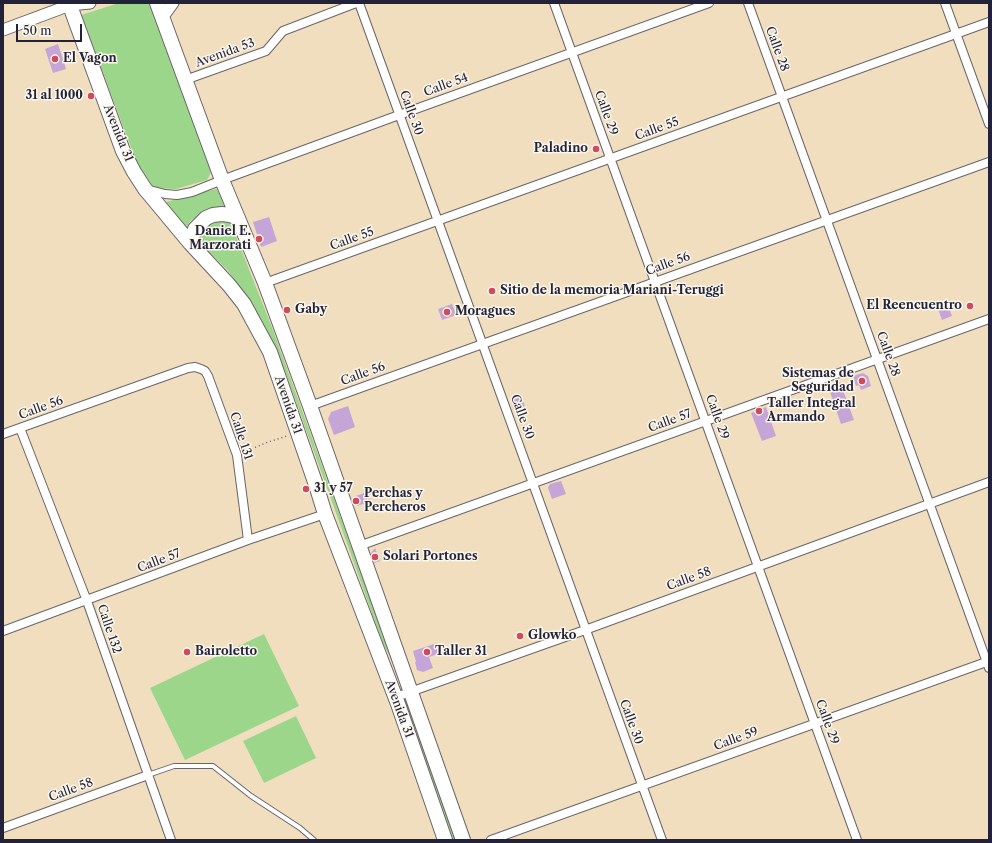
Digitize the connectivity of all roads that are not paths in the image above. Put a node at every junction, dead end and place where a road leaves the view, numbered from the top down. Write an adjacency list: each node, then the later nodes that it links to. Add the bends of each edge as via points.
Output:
1 (90, 3): 10 (main road)
2 (157, 3): 11 (highway, Avenida 31)
3 (173, 3): 11 (main road)
4 (356, 3): 16 (street, Avenida 53, via 283,31 266,51)
5 (359, 3): 18 (street, Calle 30)
6 (554, 3): 15 (street, Calle 29)
7 (709, 3): 15 (street, Calle 54)
8 (748, 3): 17 (street, Calle 28)
9 (945, 3): 14 (street)
10 (71, 4): 13 (main road); 23 (highway, Avenida 31, via 123,151)
11 (162, 18): 16 (highway, Avenida 31)
12 (989, 22): 14 (street, Calle 55)
13 (3, 30)
14 (956, 34): 17 (street, Calle 55); 19 (street)
15 (572, 52): 18 (street, Calle 54); 20 (street, Calle 29)
16 (185, 80): 22 (highway, Avenida 31)
17 (782, 97): 20 (street, Calle 55); 25 (street, Calle 28)
18 (399, 115): 22 (street, Calle 54); 26 (street, Calle 30)
19 (989, 124)
20 (610, 159): 26 (street, Calle 55); 28 (street, Calle 29)
21 (989, 162): 25 (street, Calle 56)
22 (222, 180): 23 (street, Calle 54, via 177,195); 24 (highway, Avenida 31)
23 (145, 188): 27 (highway, Avenida 31)
24 (238, 218): 27 (highway, via 222,214 206,218 195,229); 29 (highway, Avenida 31)
25 (826, 220): 28 (street, Calle 56); 32 (street, Calle 28)
26 (438, 221): 29 (street, Calle 55); 31 (street, Calle 30)
27 (190, 243): 41 (highway, Avenida 31, via 244,304 270,352)
28 (655, 282): 31 (street, Calle 56); 35 (street, Calle 29)
29 (265, 283): 34 (highway, Avenida 31)
30 (989, 319): 32 (street, Calle 57)
31 (482, 344): 34 (street, Calle 56); 39 (street, Calle 30)
32 (877, 360): 35 (street, Calle 57); 40 (street, Calle 28)
33 (201, 369): 36 (street, Calle 56, via 188,368); 42 (street, Calle 131, via 208,376 237,455)
34 (310, 406): 43 (highway, Avenida 31)
35 (706, 421): 39 (street, Calle 57); 44 (street, Calle 29)
36 (20, 428): 37 (street, Calle 56); 45 (street, Calle 132)
37 (3, 434)
38 (989, 482): 40 (street, Calle 58)
39 (533, 484): 43 (street, Calle 57); 46 (street, Calle 30)
40 (929, 503): 44 (street, Calle 58); 48 (street, Calle 28)
41 (325, 514): 42 (street, Calle 57); 50 (highway, Avenida 31)
42 (248, 540): 45 (street, Calle 57)
43 (360, 546): 49 (highway, Avenida 31)
44 (758, 566): 46 (street, Calle 58); 51 (street, Calle 29)
45 (86, 601): 47 (street, Calle 57); 52 (street, Calle 132)
46 (585, 630): 49 (street, Calle 58); 53 (street, Calle 30)
47 (3, 631)
48 (988, 663): 51 (street, Calle 59)
49 (411, 692): 50 (street, Calle 58); 58 (highway, Avenida 31)
50 (396, 697): 57 (highway, Avenida 31)
51 (815, 723): 53 (street, Calle 59); 61 (street, Calle 29)
52 (148, 775): 54 (street, Calle 58); 55 (street, Calle 132); 56 (lane, via 174,766 214,766 251,796)
53 (642, 786): 59 (street, Calle 59); 60 (street, Calle 30)
54 (3, 828)
55 (171, 840)
56 (314, 840)
57 (445, 840)
58 (463, 840)
59 (491, 840)
60 (662, 840)
61 (857, 840)

